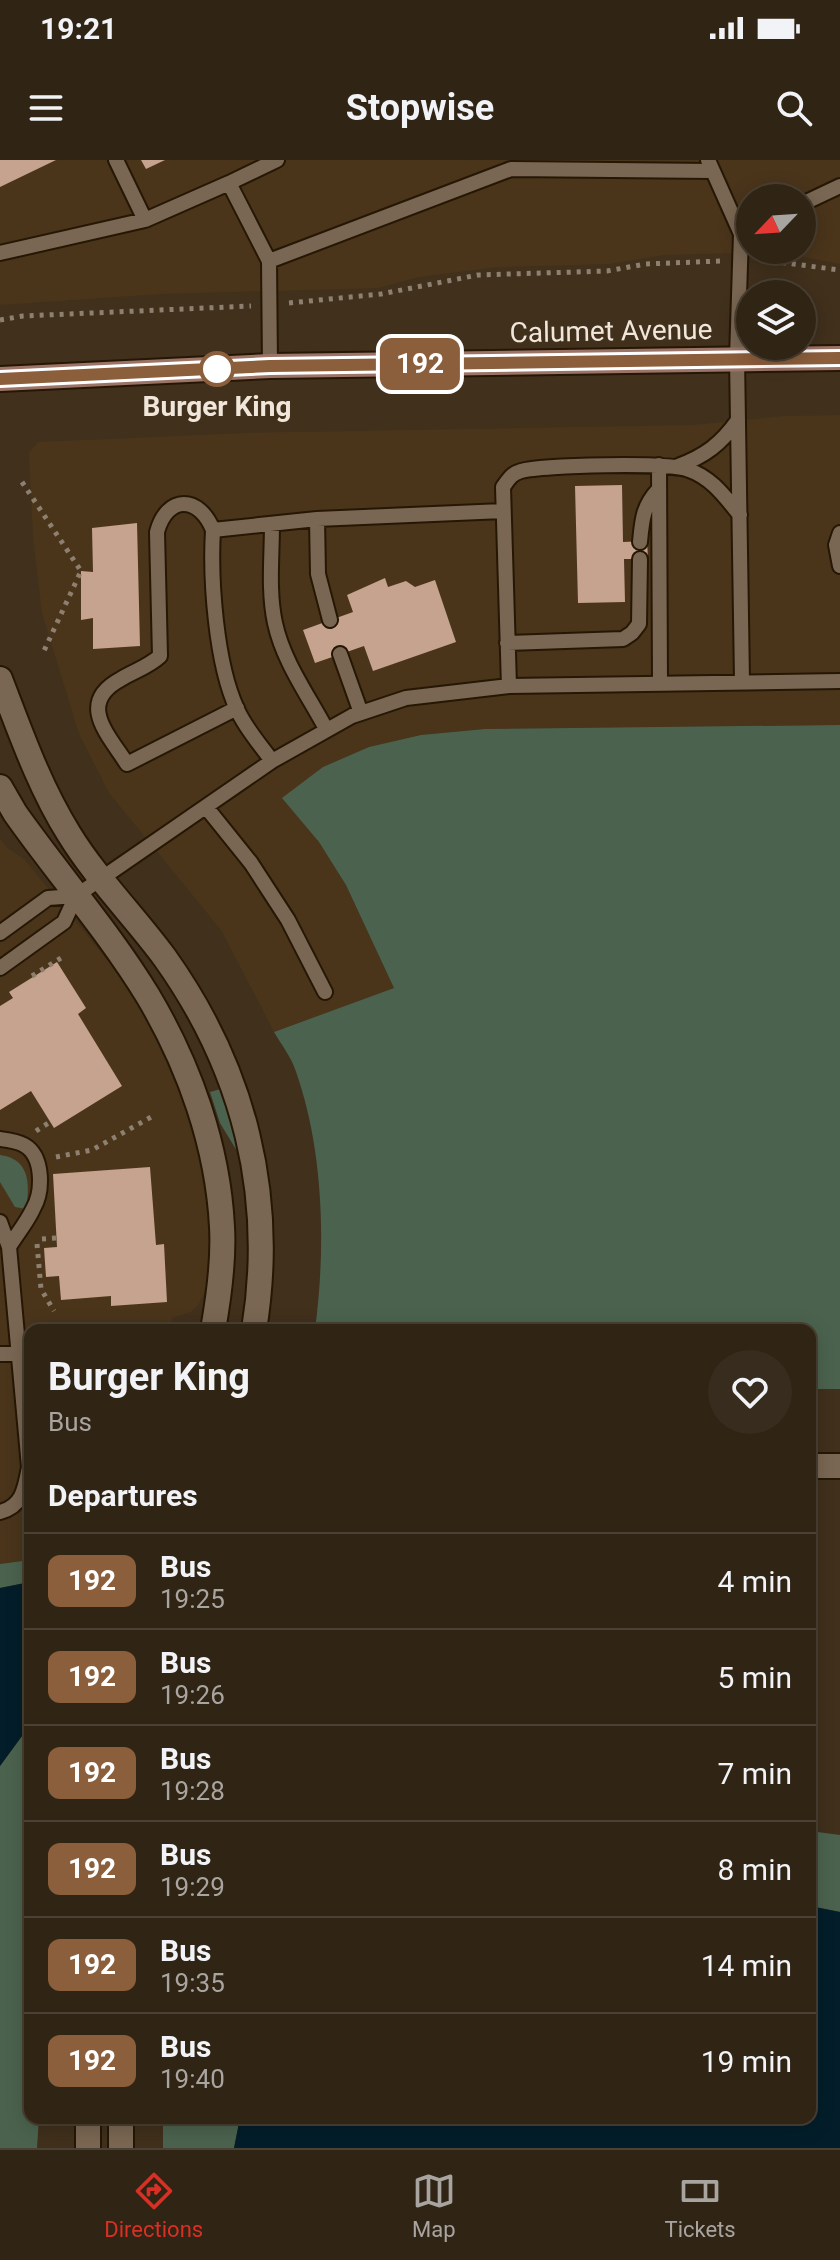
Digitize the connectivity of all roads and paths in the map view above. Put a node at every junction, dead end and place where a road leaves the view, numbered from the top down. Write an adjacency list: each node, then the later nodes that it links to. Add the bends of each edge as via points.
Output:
1 (116, 160): 9 (lane)
2 (277, 160): 5 (lane)
3 (509, 164): 4 (lane); 12 (lane)
4 (710, 166): 8 (lane)
5 (229, 183): 9 (lane); 12 (lane)
6 (840, 186): 7 (lane)
7 (816, 197)
8 (736, 214)
9 (145, 220): 10 (lane)
10 (0, 253)
11 (736, 260): 15 (path, via 478,275 381,294)
12 (269, 261): 15 (lane)
13 (799, 264): 14 (path)
14 (840, 270)
15 (269, 305): 16 (path); 21 (lane)
16 (0, 320)
17 (736, 358): 21 (main road, Calumet Avenue)
18 (816, 358): 19 (main road, Calumet Avenue)
19 (840, 358)
20 (737, 360): 23 (lane)
21 (270, 366): 22 (main road, Calumet Avenue)
22 (0, 379)
23 (738, 420): 25 (lane, via 707,454); 29 (lane)
24 (659, 465): 25 (lane); 27 (lane); 28 (lane, via 524,470 512,474 503,487)
25 (677, 466): 29 (lane, via 707,479)
26 (22, 482): 39 (path, via 81,571)
27 (658, 490): 34 (lane, via 642,515); 44 (lane)
28 (503, 511): 30 (lane); 38 (lane)
29 (740, 515): 42 (lane)
30 (317, 519): 31 (lane); 37 (lane, via 318,574)
31 (272, 524): 32 (lane); 48 (lane, via 275,626 288,662)
32 (213, 530): 46 (lane, via 213,597); 46 (lane, via 207,515 195,506 170,507 162,516 157,532 160,656 105,690 97,711 127,764)
33 (840, 533): 36 (lane)
34 (640, 542)
35 (640, 559): 38 (lane, via 639,624 623,639)
36 (840, 566)
37 (330, 620)
38 (507, 643): 45 (lane)
39 (43, 653)
40 (340, 654): 47 (lane)
41 (0, 679): 52 (street, via 68,832)
42 (742, 681): 43 (lane); 44 (lane)
43 (840, 681)
44 (660, 683): 45 (lane)
45 (509, 686): 47 (lane, via 406,698)
46 (237, 708): 49 (lane)
47 (361, 713): 48 (lane)
48 (326, 729): 49 (lane)
49 (272, 761): 51 (lane)
50 (0, 787): 53 (street)
51 (206, 807): 52 (lane); 56 (lane, via 259,874)
52 (102, 878): 53 (lane); 67 (street, via 185,987 231,1078 252,1156 261,1223)
53 (76, 896): 54 (lane, via 48,898); 55 (lane, via 64,922); 66 (street, via 148,996 191,1085 216,1174 222,1228)
54 (0, 933)
55 (0, 968)
56 (325, 992)
57 (153, 1116): 61 (path, via 92,1150 51,1157)
58 (32, 1133): 60 (path)
59 (0, 1139): 64 (lane, via 25,1145 33,1153 40,1181 33,1210)
60 (42, 1140)
61 (48, 1148)
62 (0, 1222): 64 (lane)
63 (57, 1238): 65 (path, via 37,1239 41,1289)
64 (9, 1247): 68 (lane)
65 (54, 1311)
66 (214, 1324)
67 (255, 1324)
68 (24, 1346)
69 (24, 1353): 70 (lane)
70 (0, 1354)
71 (816, 1466): 72 (street)
72 (840, 1466)
73 (24, 1494): 74 (lane, via 12,1509)
74 (0, 1512)
75 (88, 2124): 77 (street)
76 (121, 2124): 78 (street)
77 (88, 2148)
78 (121, 2148)

